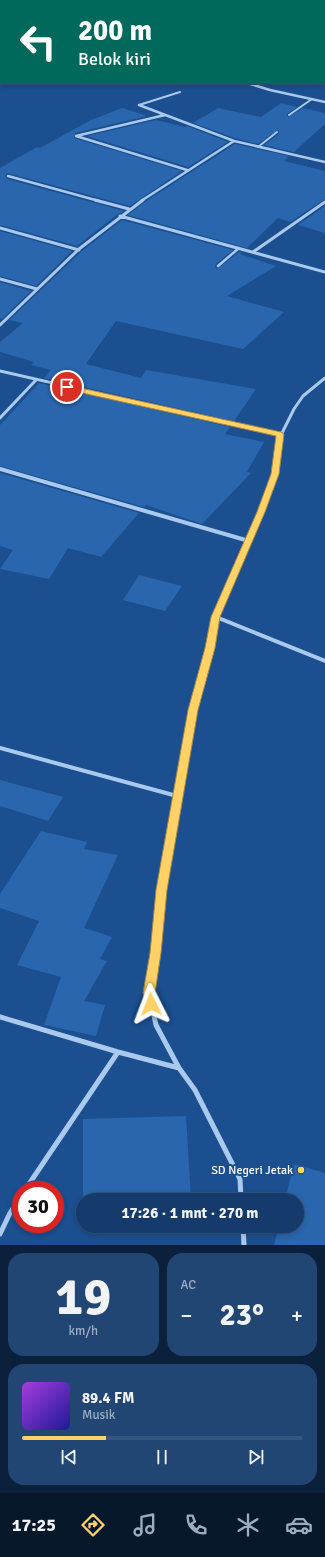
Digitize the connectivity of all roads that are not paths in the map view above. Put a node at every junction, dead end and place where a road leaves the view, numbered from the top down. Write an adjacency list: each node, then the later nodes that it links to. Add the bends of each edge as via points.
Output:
1 (250, 84): 3 (street)
2 (180, 92): 5 (lane)
3 (312, 99): 4 (street); 7 (lane)
4 (325, 102)
5 (139, 105): 6 (street)
6 (165, 115): 9 (street); 12 (street, via 76,136)
7 (289, 115)
8 (277, 132): 10 (lane)
9 (234, 142): 10 (street); 12 (street)
10 (258, 147): 11 (street)
11 (325, 162)
12 (187, 170): 15 (street)
13 (8, 176): 15 (street)
14 (325, 202): 20 (street)
15 (129, 209): 16 (street)
16 (120, 216): 18 (street); 19 (street)
17 (0, 228): 19 (street)
18 (239, 248): 20 (street); 21 (lane)
19 (79, 250): 24 (street)
20 (253, 252): 22 (street)
21 (218, 266)
22 (325, 272)
23 (0, 279): 24 (street)
24 (37, 289): 25 (street)
25 (0, 325)
26 (0, 371): 28 (street)
27 (325, 378): 30 (street, via 303,396)
28 (36, 380): 29 (street); 30 (street)
29 (0, 418)
30 (281, 434): 32 (street, via 275,474)
31 (0, 469): 32 (street)
32 (249, 541): 33 (street)
33 (216, 617): 34 (street); 36 (street, via 193,710)
34 (325, 661)
35 (0, 748): 36 (street)
36 (177, 796): 39 (street, via 149,993 156,1025)
37 (0, 1017): 38 (street)
38 (118, 1052): 39 (street); 40 (street)
39 (178, 1068): 41 (street, via 195,1090 240,1179)
40 (31, 1181)
41 (241, 1193)
42 (12, 1210): 44 (street)
43 (243, 1233): 45 (street)
44 (0, 1234)
45 (244, 1245)

